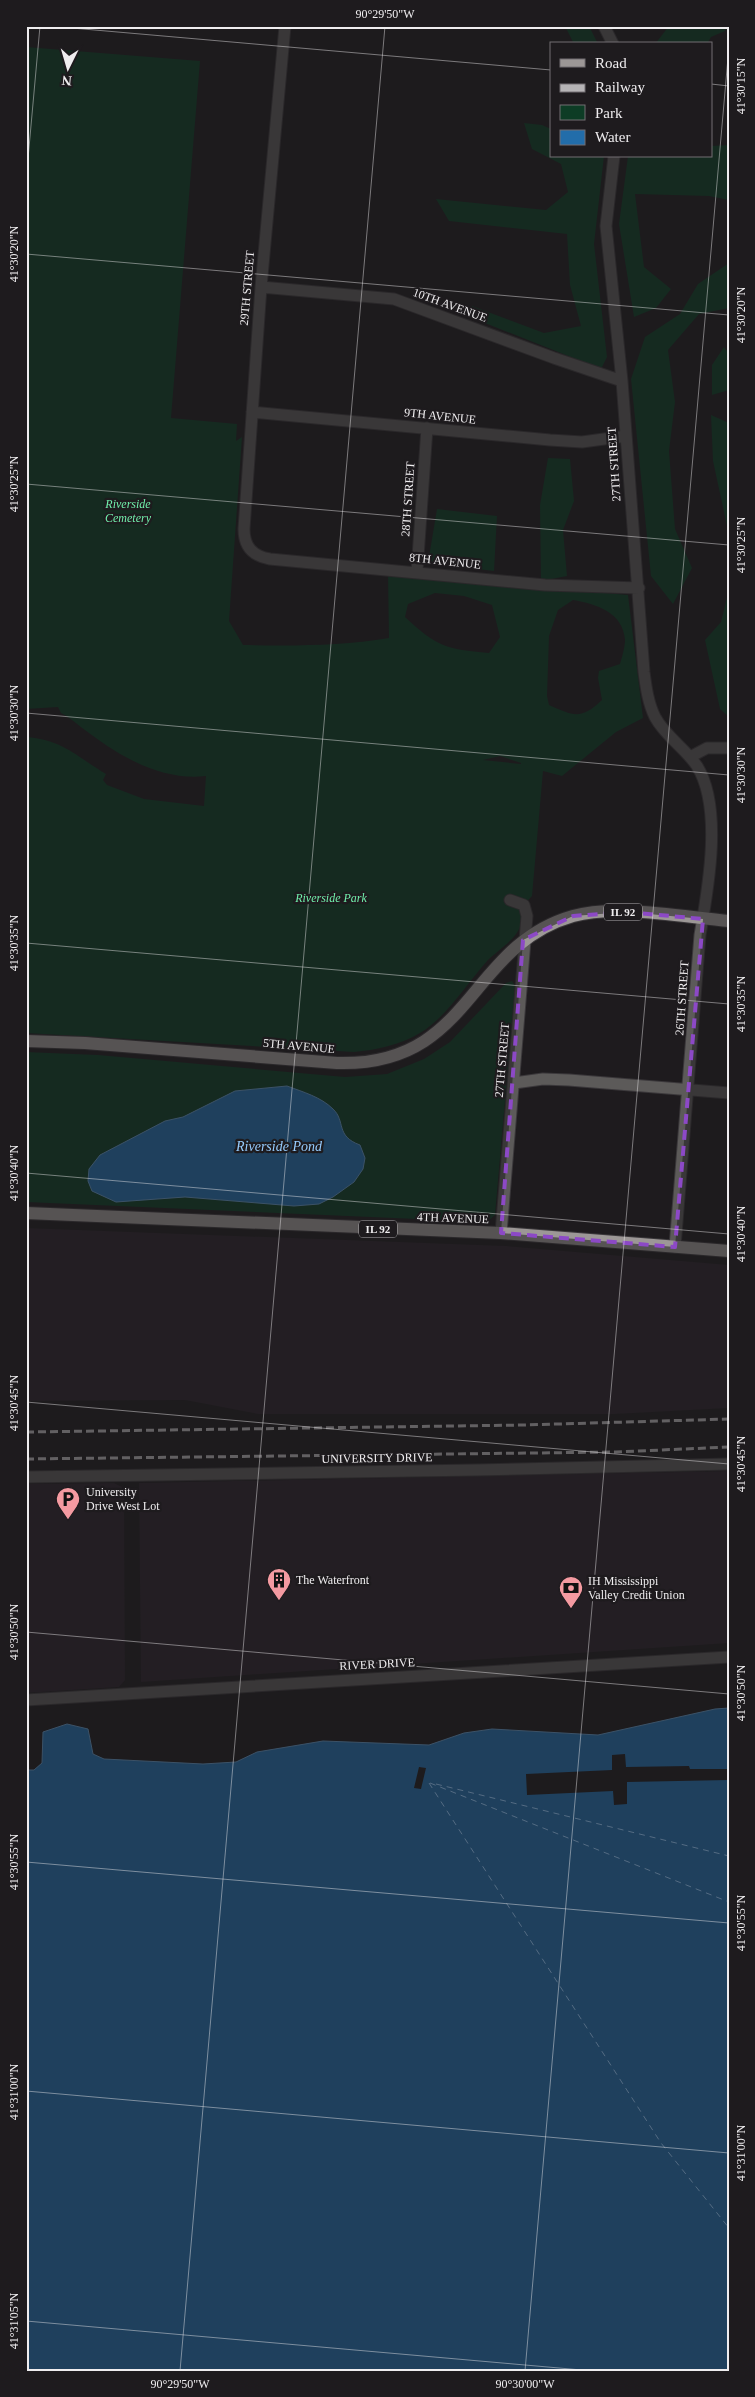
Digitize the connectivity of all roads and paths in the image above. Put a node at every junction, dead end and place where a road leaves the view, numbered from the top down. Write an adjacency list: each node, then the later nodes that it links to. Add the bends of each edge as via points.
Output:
1 (285, 26): 5 (street, 29TH STREET)
2 (604, 26): 3 (street)
3 (612, 42)
4 (614, 158): 6 (street, 27TH STREET, via 606,226)
5 (261, 287): 6 (street, 10TH AVENUE, via 394,299); 7 (street, 29TH STREET)
6 (622, 381): 9 (street, 27TH STREET)
7 (252, 412): 8 (street, 9TH AVENUE); 10 (street, 29TH STREET, via 244,529 244,539)
8 (427, 428): 9 (street, 9TH AVENUE, via 582,442); 11 (street, 28TH STREET)
9 (626, 436): 12 (street, 27TH STREET)
10 (251, 551): 11 (street, 8TH AVENUE, via 270,559)
11 (417, 571): 12 (street, 8TH AVENUE, via 545,585)
12 (638, 588): 14 (street, 27TH STREET, via 644,672 651,705 664,729)
13 (729, 748): 14 (street, via 707,748)
14 (690, 757): 16 (street, 26TH STREET, via 698,767 708,792 712,825)
15 (510, 900): 18 (street, 27TH STREET, via 524,905 526,910)
16 (703, 919): 17 (main road, IL 92); 18 (main road, IL 92, via 592,912 555,923); 21 (street, 26TH STREET)
17 (729, 921)
18 (523, 940): 19 (main road, 5TH AVENUE / IL 92, via 439,1032 408,1051 375,1061 337,1063); 20 (street, 27TH STREET)
19 (26, 1041)
20 (514, 1083): 21 (street, via 552,1079); 24 (street, 27TH STREET)
21 (688, 1090): 22 (street); 25 (street, 26TH STREET)
22 (729, 1092)
23 (26, 1213): 24 (main road, 4TH AVENUE / IL 92)
24 (501, 1233): 25 (main road, 4TH AVENUE / IL 92)
25 (676, 1247): 26 (main road, 4TH AVENUE / IL 92)
26 (729, 1251)
27 (729, 1464): 28 (street, UNIVERSITY DRIVE)
28 (26, 1476)
29 (729, 1657): 30 (street, RIVER DRIVE)
30 (26, 1700)

